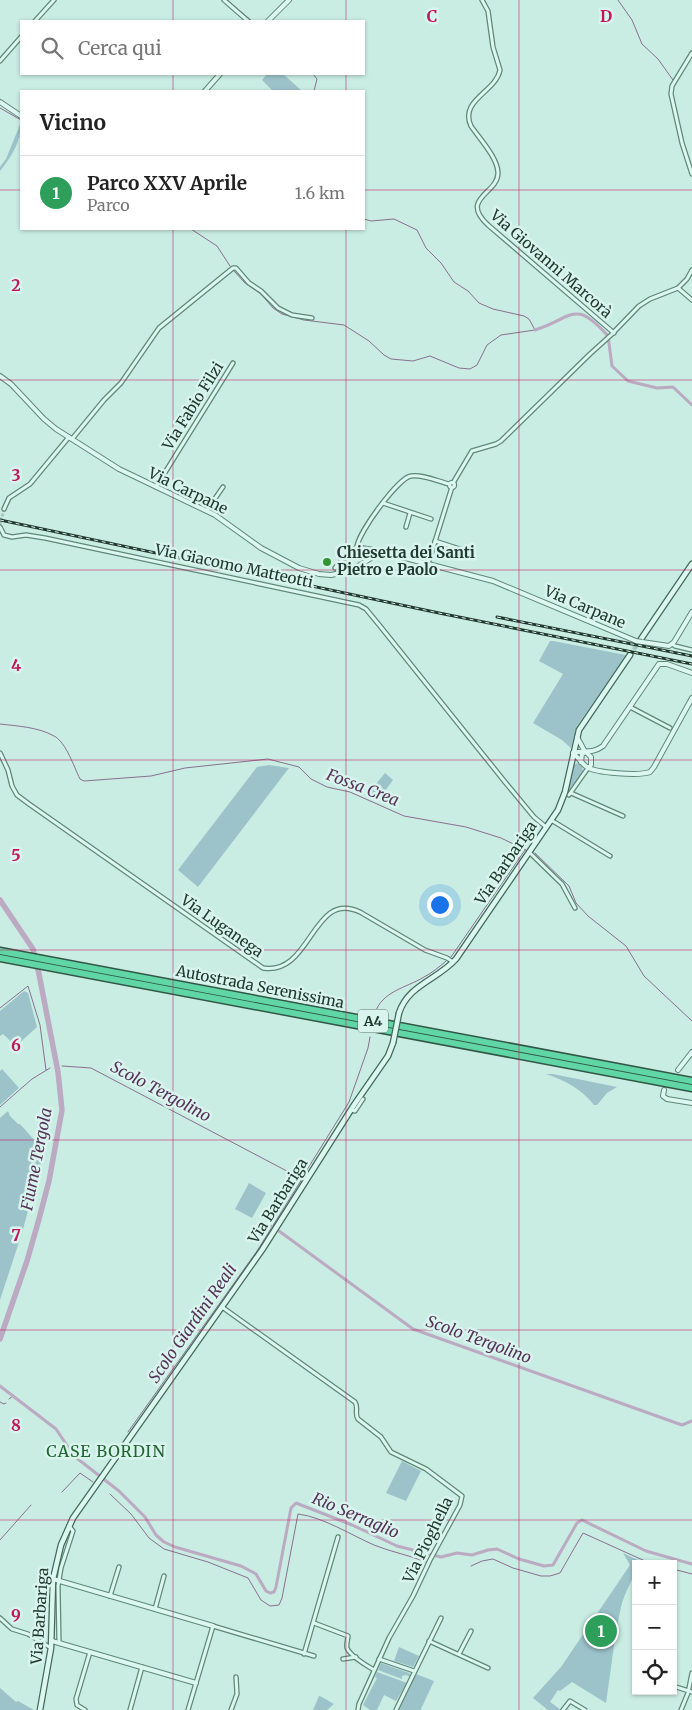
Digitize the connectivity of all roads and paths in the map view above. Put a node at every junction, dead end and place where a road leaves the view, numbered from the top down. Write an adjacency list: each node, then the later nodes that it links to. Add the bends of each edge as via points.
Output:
1 (54, 0): 5 (street)
2 (224, 0): 6 (street)
3 (290, 0): 7 (street)
4 (482, 0): 20 (street, Via Giovanni Marcorà, via 488,11 500,70 495,82 472,105 468,114 471,126 498,166 497,179 479,201 480,216)
5 (36, 20)
6 (247, 20)
7 (269, 20)
8 (20, 38): 10 (street)
9 (692, 53): 15 (street, via 672,86 671,94)
10 (0, 61)
11 (219, 75): 12 (street)
12 (206, 90)
13 (0, 102): 14 (street)
14 (20, 115)
15 (692, 174)
16 (692, 270): 17 (street)
17 (678, 288): 18 (street); 20 (street, via 638,306)
18 (692, 300)
19 (312, 318): 23 (street, via 288,314 278,308 233,268 159,328 121,384)
20 (612, 334): 24 (street, via 501,441 472,451)
21 (233, 362): 25 (street, Via Fabio Filzi)
22 (0, 376): 23 (street, Via Carpane, via 44,419)
23 (71, 438): 25 (street, Via Carpane, via 119,469); 28 (street, via 30,484 9,498)
24 (451, 485): 27 (street, via 419,476 407,477); 34 (street)
25 (156, 487): 29 (street, Via Carpane)
26 (223, 487): 29 (street)
27 (383, 503): 30 (street); 35 (street, via 362,532)
28 (4, 510)
29 (207, 510): 37 (street, Via Carpane, via 261,548 295,566 319,574 350,571)
30 (410, 513): 31 (street); 33 (street)
31 (431, 519)
32 (0, 527): 59 (street, Via Giacomo Matteotti, via 9,537 45,538 359,605 366,609 505,782)
33 (406, 527)
34 (435, 541): 36 (street); 38 (street)
35 (357, 547): 37 (street, Via Carpane); 40 (street)
36 (466, 550)
37 (382, 554): 38 (street, Via Carpane)
38 (428, 564): 42 (street, Via Carpane, via 498,583)
39 (692, 564): 42 (main road)
40 (335, 568)
41 (692, 612): 43 (street)
42 (640, 641): 43 (street, Via Carpane, via 666,647)
43 (672, 644): 44 (street, Via Carpane)
44 (692, 650)
45 (630, 655): 50 (main road, Via Barbariga)
46 (692, 673): 48 (street, via 659,664)
47 (692, 698): 56 (street, via 650,772)
48 (630, 707): 49 (street); 51 (street, via 603,746 595,751)
49 (670, 728)
50 (576, 737): 51 (street); 53 (main road, Via Barbariga)
51 (585, 751): 53 (street); 54 (street); 56 (street, via 592,759)
52 (0, 753): 65 (street, Via Luganega, via 12,786 29,804 263,968 273,970 289,963 328,914 343,908 354,909)
53 (573, 753): 54 (street); 55 (main road, Via Barbariga)
54 (581, 762): 55 (street); 56 (street)
55 (570, 767): 58 (main road, Via Barbariga, via 562,802)
56 (588, 768): 57 (street, via 570,794)
57 (623, 816)
58 (551, 820): 59 (main road, Via Barbariga); 61 (street)
59 (546, 827): 60 (main road, Via Barbariga)
60 (529, 852): 62 (street, via 562,884); 65 (main road, Via Barbariga)
61 (610, 856)
62 (575, 908)
63 (2, 951): 68 (highway, Autostrada Serenissima / A4)
64 (0, 958): 69 (highway, Autostrada Serenissima / A4)
65 (452, 962): 73 (main road, Via Barbariga, bridge, via 440,974 410,993 403,1002 388,1056)
66 (692, 1052): 67 (street)
67 (678, 1070)
68 (692, 1082)
69 (692, 1088)
70 (664, 1090): 72 (street, via 663,1096 668,1099)
71 (363, 1098): 73 (street, Via Barbariga, via 355,1111)
72 (692, 1103)
73 (351, 1110): 74 (main road, Via Barbariga)
74 (222, 1307): 75 (main road, Via Barbariga); 98 (street, Via Pioghella, via 354,1402 358,1419 382,1436 388,1450 426,1469 462,1496)
75 (69, 1526): 79 (main road, Via Barbariga); 80 (street, Via Barbariga, via 73,1530)
76 (338, 1537): 85 (street)
77 (119, 1566): 81 (street)
78 (164, 1576): 82 (street)
79 (53, 1579): 80 (street); 89 (main road, Via Barbariga)
80 (59, 1580): 81 (street); 90 (street, Via Barbariga)
81 (110, 1596): 82 (street)
82 (155, 1609): 86 (street)
83 (0, 1618): 91 (street, via 12,1629 28,1634)
84 (441, 1618): 88 (street)
85 (314, 1623): 93 (street); 96 (street, via 348,1636 346,1647)
86 (213, 1626): 93 (street); 105 (street)
87 (471, 1631): 94 (street)
88 (430, 1640): 94 (street); 102 (street)
89 (52, 1641): 90 (street); 91 (main road, Via Barbariga)
90 (59, 1642): 92 (street)
91 (51, 1648): 108 (main road, Via Barbariga)
92 (90, 1652): 99 (street); 109 (street, via 76,1699 77,1705)
93 (304, 1654): 95 (street)
94 (460, 1654): 100 (street)
95 (314, 1656)
96 (356, 1657): 97 (street); 101 (street)
97 (343, 1659)
98 (379, 1659): 101 (street, Via Pioghella); 102 (street)
99 (142, 1667): 105 (street); 110 (street)
100 (488, 1668)
101 (374, 1670): 113 (street, Via Pioghella)
102 (414, 1671): 114 (street)
103 (692, 1673): 107 (street)
104 (236, 1677): 112 (street, via 237,1694)
105 (196, 1683): 111 (street)
106 (677, 1687): 107 (street)
107 (690, 1691): 117 (street)
108 (40, 1710)
109 (85, 1710)
110 (130, 1710)
111 (188, 1710)
112 (231, 1710)
113 (358, 1710)
114 (396, 1710)
115 (563, 1710): 116 (street, via 570,1701)
116 (585, 1710)
117 (681, 1710)

